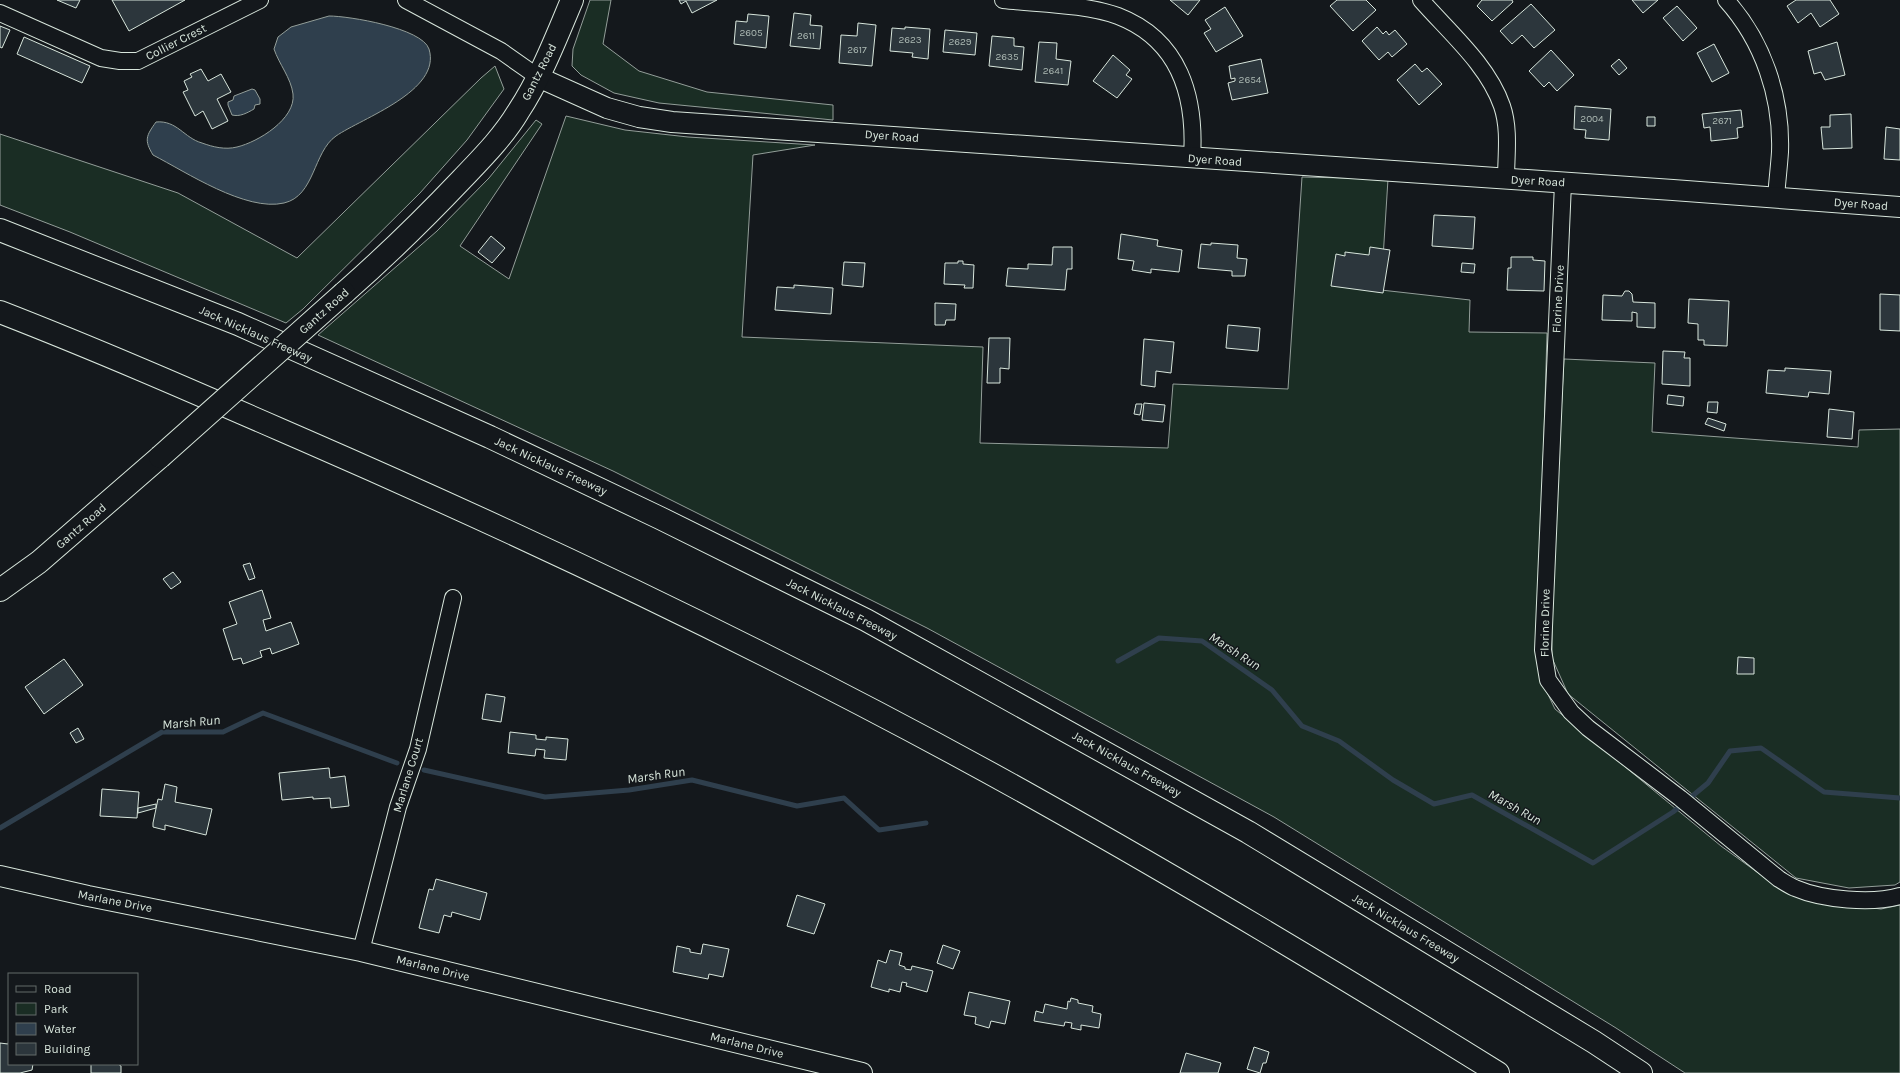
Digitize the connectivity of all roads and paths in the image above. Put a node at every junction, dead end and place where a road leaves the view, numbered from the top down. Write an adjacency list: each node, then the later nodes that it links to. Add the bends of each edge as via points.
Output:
1 (260, 0): 7 (street, Collier Crest, via 138,61 101,58)
2 (406, 0): 8 (street, via 501,51)
3 (572, 0): 8 (main road, Gantz Road)
4 (1003, 0): 9 (street, via 1089,9 1118,16 1144,30 1165,50 1182,75 1190,103 1194,133)
5 (1421, 0): 10 (street, via 1477,63 1491,83 1502,107 1506,133)
6 (1726, 0): 12 (street, via 1752,36 1769,73 1777,108 1780,151)
7 (0, 13)
8 (538, 77): 9 (street, Dyer Road, via 606,108 672,122); 16 (main road, Gantz Road, bridge, via 501,136 391,251 39,562)
9 (1192, 158): 10 (street, Dyer Road)
10 (1506, 180): 11 (street, Dyer Road)
11 (1563, 183): 12 (street, Dyer Road); 19 (street, Florine Drive, via 1544,650 1548,680 1571,712 1588,728 1671,791 1774,875 1795,888 1812,894 1853,900 1886,900)
12 (1776, 198): 13 (street, Dyer Road)
13 (1900, 207)
14 (0, 230): 23 (main road, Jack Nicklaus Freeway, via 238,324 589,484 866,620 1248,832)
15 (0, 312): 22 (main road, via 187,388 448,503 828,688 1031,796 1186,885 1396,1009)
16 (0, 590)
17 (453, 598): 20 (street, Marlane Court, via 418,749 398,807)
18 (0, 876): 20 (street, Marlane Drive)
19 (1900, 896)
20 (362, 951): 21 (street, Marlane Drive)
21 (862, 1073)
22 (1498, 1073)
23 (1641, 1073)

